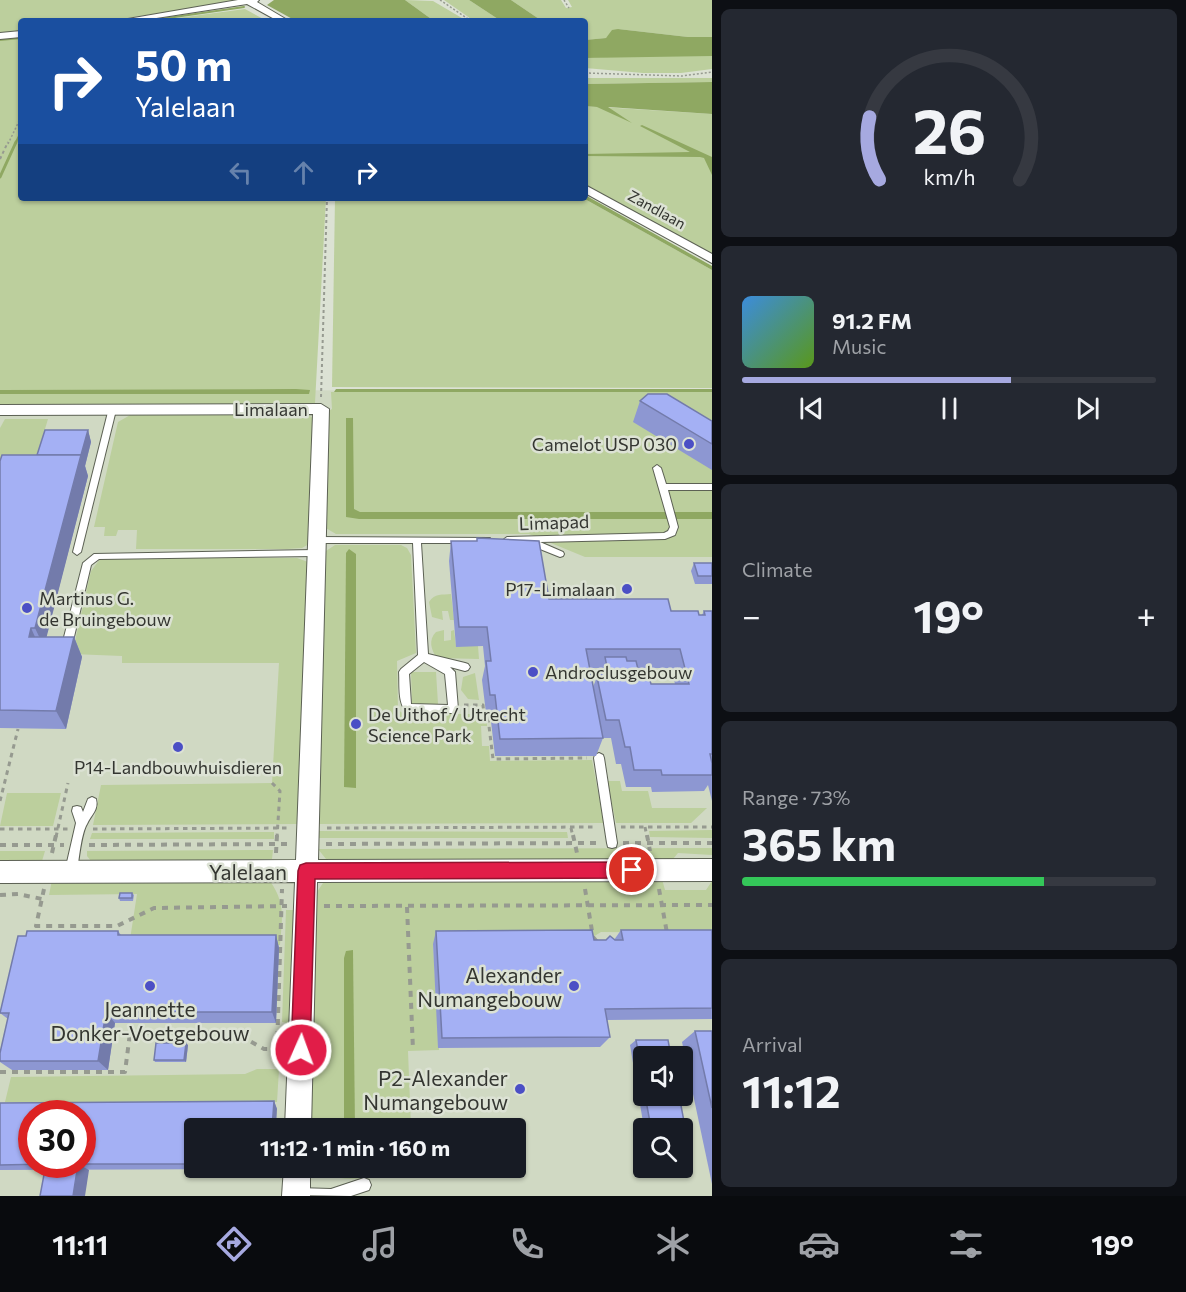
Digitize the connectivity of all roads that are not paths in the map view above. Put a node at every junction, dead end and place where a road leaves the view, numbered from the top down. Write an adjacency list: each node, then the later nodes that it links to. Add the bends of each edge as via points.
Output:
1 (251, 0): 2 (street); 3 (street)
2 (139, 18)
3 (280, 18)
4 (18, 34): 5 (street)
5 (0, 36)
6 (588, 190): 7 (street, Zandlaan)
7 (712, 259)
8 (0, 410): 9 (street, Limalaan)
9 (112, 410): 12 (lane); 17 (street, Limalaan, via 321,409)
10 (657, 468): 13 (lane, Limapad)
11 (86, 470): 12 (lane)
12 (97, 470): 18 (lane)
13 (663, 487): 14 (lane); 16 (lane, Limapad, via 674,530 665,536)
14 (712, 487)
15 (417, 540): 16 (lane, Limapad); 17 (lane, Limapad); 21 (lane)
16 (526, 540): 19 (lane)
17 (315, 547): 20 (lane, via 97,556 87,563); 30 (street, Limalaan)
18 (77, 552)
19 (560, 554)
20 (68, 641)
21 (423, 657): 21 (lane, via 404,672 406,705 409,709 453,709 450,672); 22 (lane)
22 (465, 667)
23 (599, 758): 27 (lane)
24 (92, 802): 26 (lane)
25 (77, 811): 26 (lane)
26 (81, 826): 29 (lane)
27 (612, 843)
28 (712, 870): 30 (street, Yalelaan)
29 (71, 871): 30 (street, Yalelaan); 31 (street, Yalelaan)
30 (306, 871): 32 (street, Limalaan, via 295,906 289,1050)
31 (0, 872)
32 (297, 1118)
33 (297, 1178): 35 (street)
34 (364, 1185): 36 (lane)
35 (296, 1195): 36 (lane)
36 (336, 1195)

